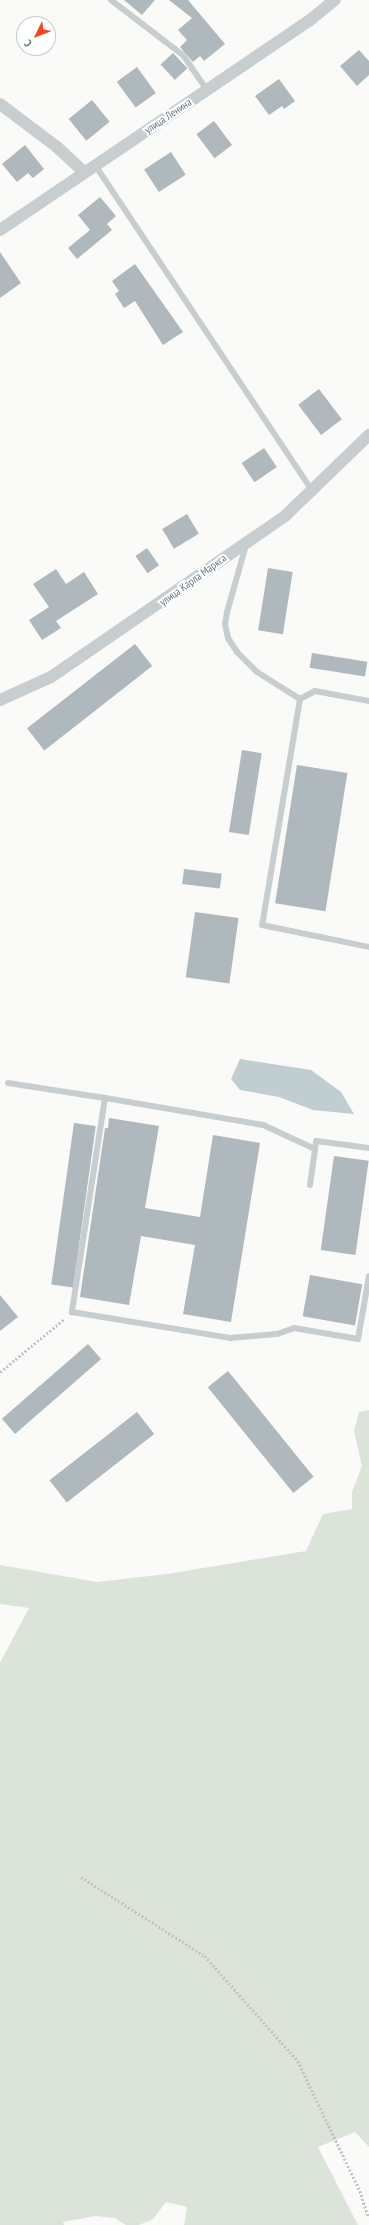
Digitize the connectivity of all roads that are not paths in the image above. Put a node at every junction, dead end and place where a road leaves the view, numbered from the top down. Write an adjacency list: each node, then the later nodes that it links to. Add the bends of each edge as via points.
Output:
1 (111, 0): 3 (lane, via 183,55)
2 (335, 0): 3 (street, улица Ленина)
3 (207, 90): 5 (street, улица Ленина)
4 (0, 104): 6 (street, via 57,147)
5 (95, 165): 6 (street, улица Ленина); 9 (lane)
6 (84, 172): 7 (street, улица Ленина)
7 (0, 230)
8 (369, 435): 9 (street, улица Карла Маркса)
9 (312, 490): 10 (street, улица Карла Маркса, via 285,516)
10 (248, 541): 11 (lane, via 227,612 225,624 228,638 237,652 257,672); 12 (street, улица Карла Маркса, via 51,677)
11 (300, 699): 13 (lane, via 315,691); 14 (lane, via 262,925)
12 (0, 700)
13 (369, 701)
14 (369, 947)
15 (8, 1083): 16 (lane)
16 (105, 1098): 18 (lane, via 263,1125); 20 (lane, via 72,1312 230,1338 277,1334 294,1328 358,1339)
17 (369, 1148): 18 (lane, via 316,1141)
18 (315, 1149): 19 (lane)
19 (310, 1185)
20 (369, 1276)

